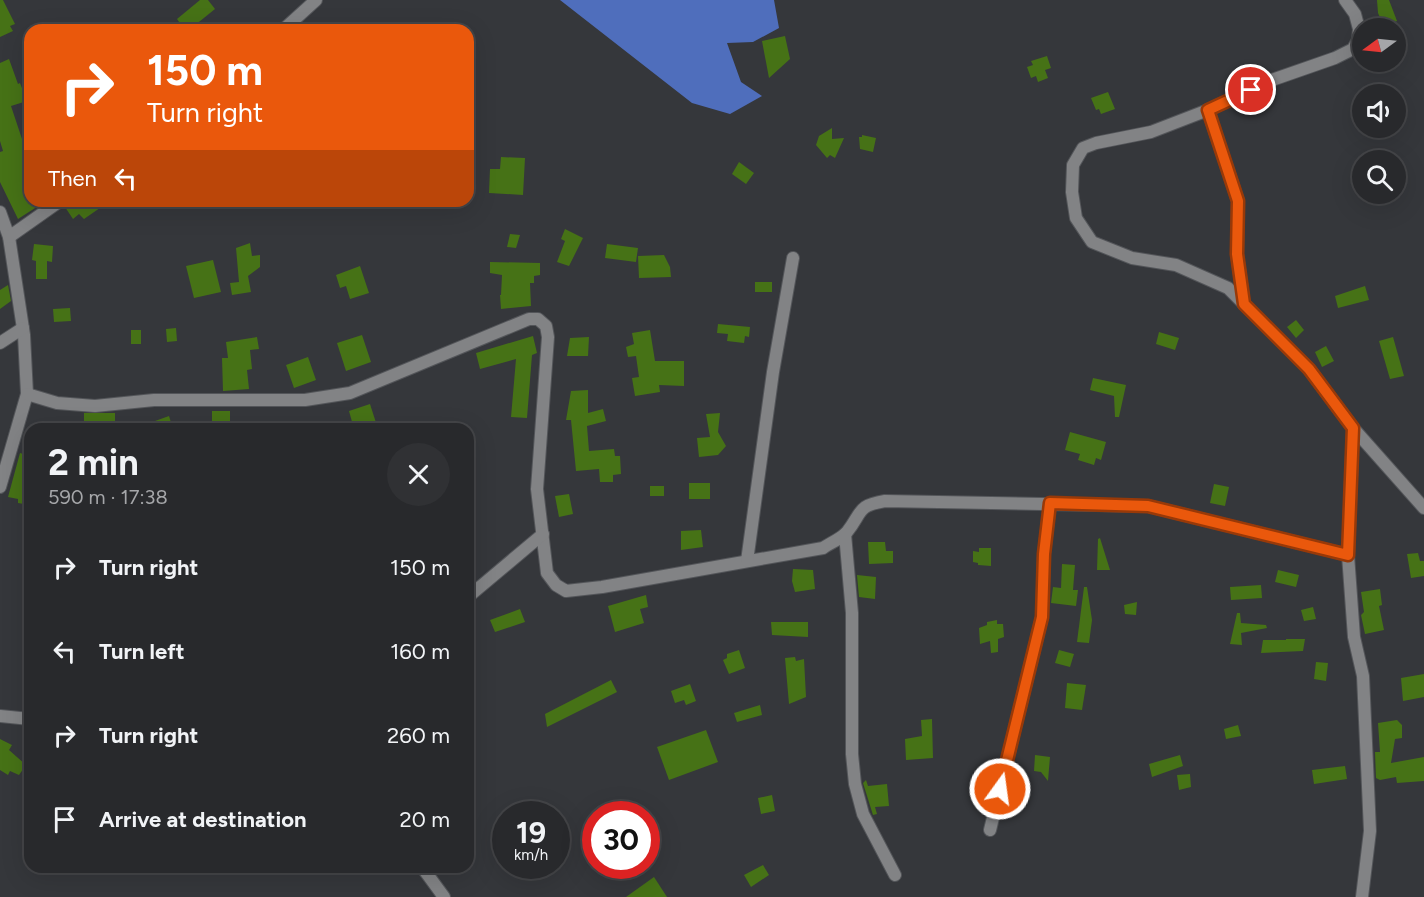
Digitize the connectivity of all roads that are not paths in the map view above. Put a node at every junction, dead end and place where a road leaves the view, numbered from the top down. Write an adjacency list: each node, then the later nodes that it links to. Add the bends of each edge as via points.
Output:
1 (316, 0): 3 (street)
2 (1345, 0): 4 (street, via 1359,28 1353,49)
3 (290, 24)
4 (1208, 110): 9 (street, via 1238,201 1237,254); 9 (street, via 1151,132 1083,148 1072,165 1076,218 1092,242 1132,258 1176,265 1228,288)
5 (52, 207): 7 (street)
6 (0, 212): 7 (street)
7 (9, 237): 10 (street)
8 (793, 258): 20 (street)
9 (1244, 304): 13 (street, via 1309,369)
10 (23, 328): 11 (street); 12 (street)
11 (0, 343)
12 (27, 394): 14 (street); 17 (street, via 57,403 95,406 154,400 305,400 350,393 529,319 538,319 546,326 548,337 537,489)
13 (1353, 428): 16 (street); 19 (street)
14 (0, 487)
15 (1050, 503): 18 (street, via 885,501 867,504); 19 (street, via 1148,506); 24 (street, via 1042,617)
16 (1424, 508)
17 (543, 534): 20 (street, via 547,573 566,591); 21 (street)
18 (845, 534): 20 (street, via 823,548); 26 (street, via 852,613 855,783 863,814)
19 (1348, 555): 28 (street, via 1354,637 1362,676 1370,831)
20 (747, 561)
21 (474, 592)
22 (0, 716): 23 (street)
23 (24, 718)
24 (990, 830)
25 (426, 873): 27 (street)
26 (895, 875)
27 (444, 897)
28 (1362, 897)

